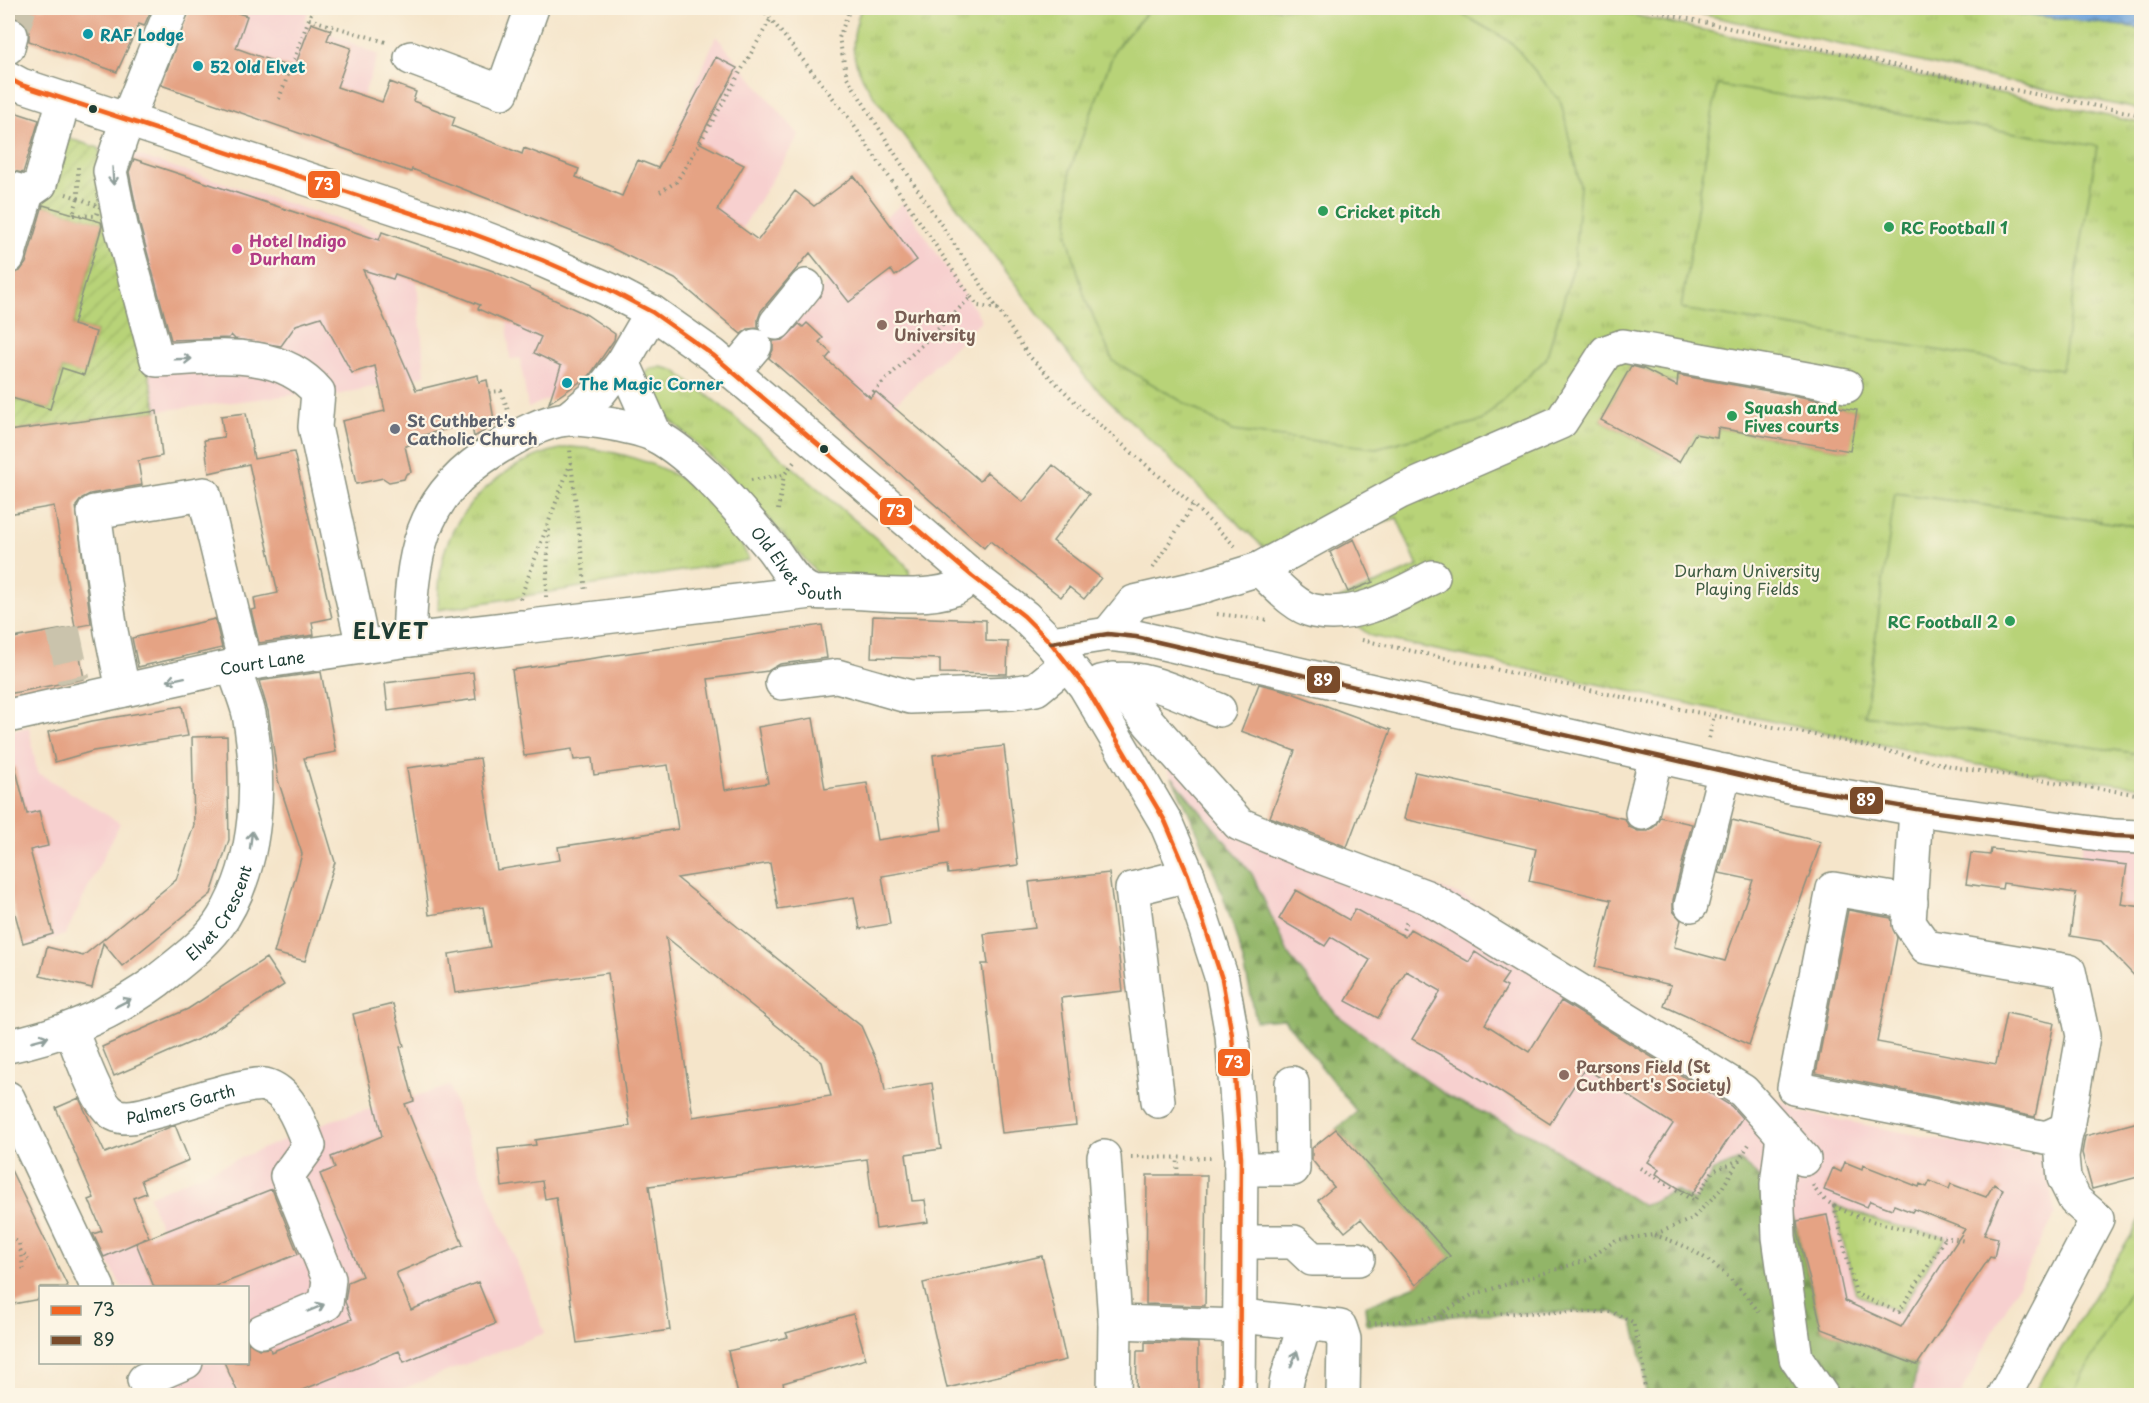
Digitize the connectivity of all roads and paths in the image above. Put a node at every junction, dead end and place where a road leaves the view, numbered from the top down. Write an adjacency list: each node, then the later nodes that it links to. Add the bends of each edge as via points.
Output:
1 (172, 8): 14 (street)
2 (313, 8): 7 (path)
3 (532, 8): 9 (street, via 502,92)
4 (762, 8): 8 (path)
5 (850, 8): 22 (path, via 838,38 847,77)
6 (1641, 8): 13 (path, via 1928,73)
7 (309, 19): 9 (path, via 404,47); 12 (path)
8 (770, 20): 16 (path, via 689,162 676,182); 21 (path, via 848,117)
9 (411, 58)
10 (8, 78): 11 (street)
11 (64, 99): 14 (street); 15 (street, via 40,184)
12 (279, 99)
13 (2142, 115)
14 (127, 120): 23 (street, via 462,230 542,260); 47 (street, one-way to 47, via 111,171 157,360 237,357 283,364 304,376 318,392 315,428)
15 (17, 190): 19 (street)
16 (660, 192)
17 (78, 198): 18 (path)
18 (73, 215)
19 (8, 256)
20 (806, 286): 25 (street)
21 (971, 297): 22 (path, via 978,306); 27 (path)
22 (998, 309): 33 (path, via 1029,356 1054,383)
23 (652, 312): 24 (street, Old Elvet South); 25 (street)
24 (623, 362): 28 (street, Old Elvet South, via 600,393); 29 (street, Old Elvet South)
25 (733, 372): 30 (street)
26 (1846, 386): 35 (street, via 1623,346 1606,352 1561,422 1400,492)
27 (868, 397)
28 (567, 419): 29 (street, Old Elvet South, via 624,426); 31 (path); 45 (street, Old Elvet South, via 517,436 489,453 442,496 422,529 413,564)
29 (656, 436): 32 (street, Old Elvet South)
30 (813, 438): 32 (path, via 784,475); 36 (street)
31 (571, 462): 34 (path); 41 (path)
32 (715, 486): 38 (street, Old Elvet South, via 792,577)
33 (1193, 505): 35 (path); 39 (path)
34 (549, 523): 43 (path); 43 (path, via 534,557)
35 (1259, 569): 37 (street, via 1314,611 1378,604); 39 (street)
36 (972, 576): 38 (street, Old Elvet South, via 955,589 928,594); 49 (street, via 1024,616)
37 (1433, 577)
38 (812, 592): 41 (street, Court Lane)
39 (1134, 602): 44 (street)
40 (1206, 613): 42 (path)
41 (589, 619): 43 (street, Court Lane)
42 (1273, 621)
43 (527, 627): 45 (street, Court Lane)
44 (1108, 634): 49 (street); 54 (street, via 1197,650)
45 (409, 640): 47 (street, Court Lane)
46 (1359, 640): 56 (path, via 1959,768)
47 (363, 647): 48 (street, Court Lane)
48 (239, 665): 51 (street, Court Lane, one-way to 51); 51 (street, Elvet Crescent, via 204,494 94,512); 63 (street, Elvet Crescent, one-way to 48, via 134,998 186,959 222,920 242,882 255,807 248,714)
49 (1079, 668): 50 (street, via 1036,689 1012,693 910,697 837,676); 52 (street, via 1149,682); 60 (street, via 1165,821); 69 (street, via 1150,724 1239,824 1427,897 1743,1091)
50 (782, 682)
51 (123, 690): 53 (street, Court Lane, via 75,691)
52 (1219, 710)
53 (8, 716)
54 (1656, 756): 55 (street); 58 (street)
55 (1725, 771): 57 (street); 62 (street)
56 (2142, 795)
57 (1916, 808): 59 (street); 61 (street)
58 (1642, 813)
59 (2142, 837)
60 (1188, 875): 67 (street, via 1132,889); 73 (street, via 1222,980 1232,1035)
61 (1911, 902): 68 (street, via 1909,923 1926,947 2068,971 2083,1036); 68 (street, via 1833,889 1794,1088 2046,1138)
62 (1691, 905)
63 (71, 1029): 64 (street, Elvet Crescent, one-way to 63); 93 (street, Palmers Garth, one-way to 63, via 326,1304 329,1279 287,1176 309,1146 286,1098 265,1085 238,1087 131,1118 115,1115 104,1105)
64 (8, 1046)
65 (1292, 1083): 73 (street, via 1293,1169)
66 (8, 1098): 86 (street)
67 (1158, 1101)
68 (2068, 1128): 102 (street, via 2062,1156 2064,1178 2075,1200 2097,1219)
69 (1785, 1136): 72 (path); 76 (path, via 1815,1189); 101 (street, via 1777,1184 1779,1237 1796,1358)
70 (1104, 1157): 71 (path); 90 (street)
71 (1178, 1157): 73 (path); 75 (path)
72 (1739, 1160): 74 (path, via 1713,1171 1694,1201); 77 (path, via 1722,1188 1692,1219)
73 (1241, 1164): 81 (street)
74 (1640, 1168)
75 (1177, 1175)
76 (1833, 1205): 78 (path, via 1885,1223); 78 (path, via 1856,1294 1899,1312)
77 (1653, 1234): 87 (path, via 1708,1258); 88 (path, via 1616,1240 1587,1260 1473,1295)
78 (1946, 1237): 80 (path)
79 (15, 1240): 82 (path)
80 (1965, 1240)
81 (1241, 1242): 83 (street, via 1294,1242 1312,1259); 89 (street)
82 (19, 1250): 84 (path); 85 (path)
83 (1358, 1259)
84 (28, 1260)
85 (24, 1272)
86 (98, 1286)
87 (1762, 1314)
88 (1434, 1318): 92 (path); 100 (path, via 1612,1312 1633,1322)
89 (1241, 1321): 90 (street); 91 (street); 97 (street)
90 (1115, 1322): 96 (street)
91 (1304, 1322): 98 (street, one-way to 91, via 1285,1381 1302,1338); 99 (street, via 1340,1327 1344,1338)
92 (1367, 1325)
93 (262, 1331)
94 (181, 1364): 95 (street)
95 (144, 1379)
96 (1114, 1395)
97 (1239, 1395)
98 (1285, 1395)
99 (1342, 1395)
100 (1646, 1395)
101 (1822, 1395)
102 (2004, 1395)

